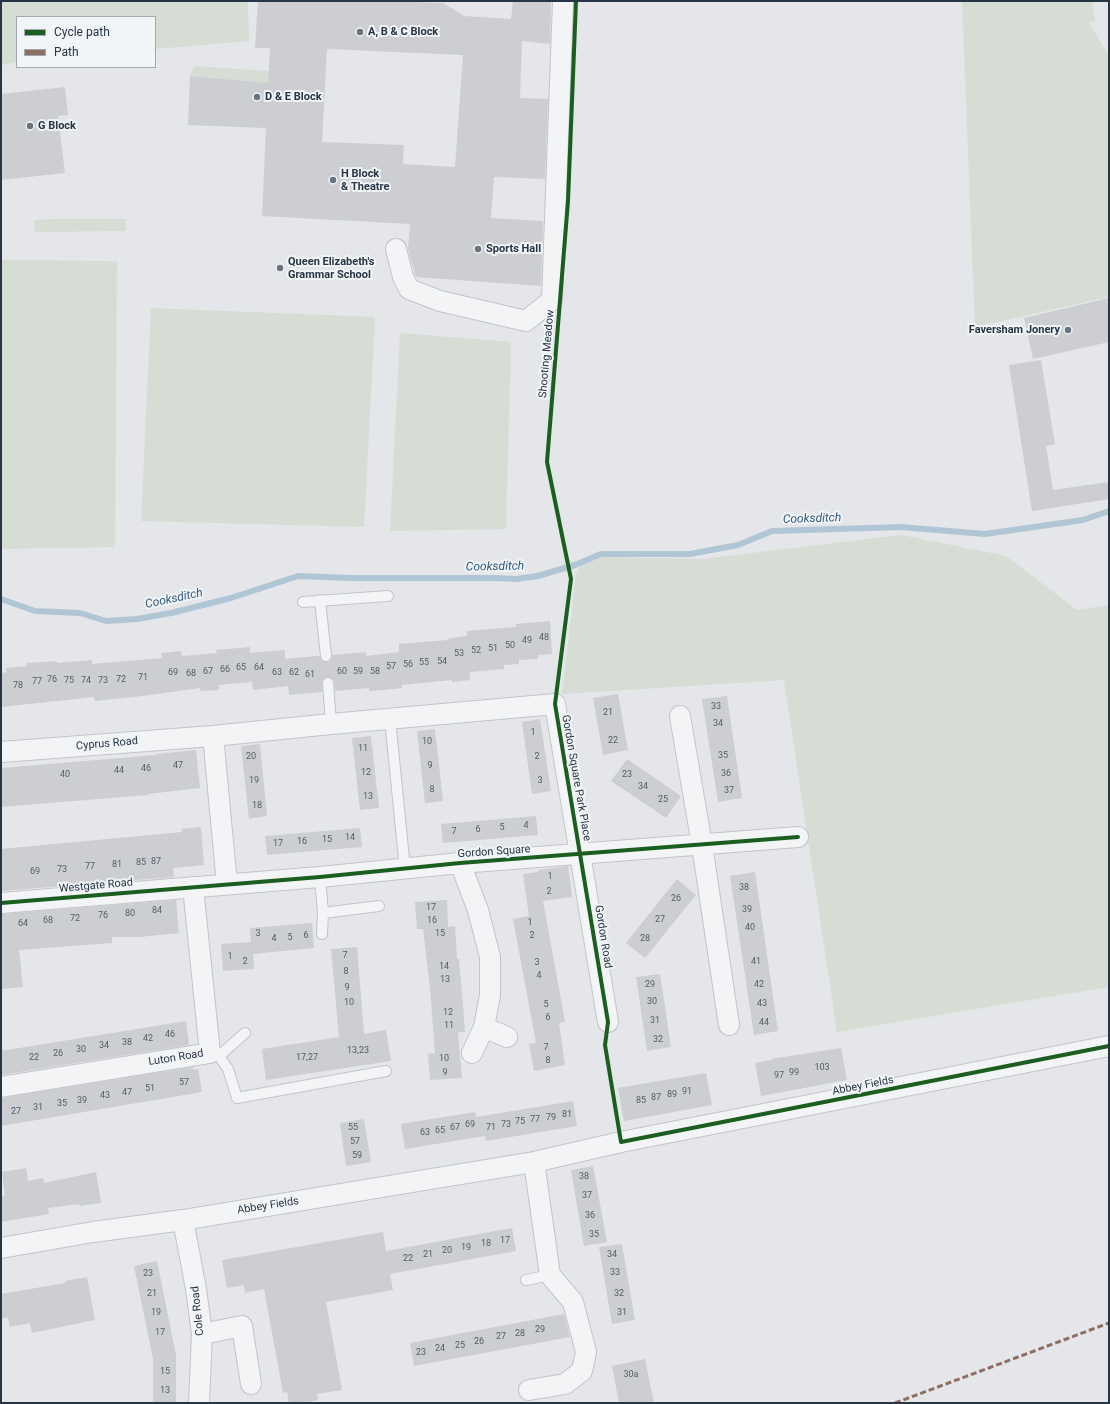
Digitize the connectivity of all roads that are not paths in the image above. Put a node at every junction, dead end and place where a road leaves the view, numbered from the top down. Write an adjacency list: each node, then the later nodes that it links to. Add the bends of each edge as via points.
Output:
1 (564, 1): 2 (street, via 552,300 526,321 440,301 409,289)
2 (396, 249)
3 (388, 596): 4 (lane)
4 (320, 600): 5 (lane); 6 (lane)
5 (303, 602)
6 (326, 656)
7 (328, 683): 10 (lane)
8 (680, 716): 14 (street)
9 (390, 720): 10 (street); 15 (street, Gordon Square Park Place, via 555,704); 17 (lane)
10 (331, 724): 11 (street)
11 (213, 736): 12 (street, Cyprus Road); 19 (street)
12 (1, 752)
13 (798, 837): 14 (street, Gordon Square)
14 (702, 845): 15 (street, Gordon Square); 26 (street)
15 (580, 855): 16 (street, Gordon Square); 25 (street, Gordon Road)
16 (460, 864): 17 (street, Gordon Square); 27 (street, via 478,910 490,957 490,995)
17 (405, 869): 18 (street, Gordon Square)
18 (320, 877): 19 (street, Gordon Square); 23 (lane)
19 (227, 884): 20 (street, Gordon Square)
20 (193, 887): 21 (street, Westgate Road); 32 (street, Luton Road)
21 (1, 903)
22 (379, 906): 23 (lane)
23 (323, 913): 24 (lane)
24 (322, 934)
25 (608, 1022)
26 (730, 1025)
27 (484, 1027): 29 (street); 31 (street)
28 (245, 1033): 32 (lane)
29 (507, 1037)
30 (1109, 1046): 35 (street, Abbey Fields, via 621,1142)
31 (472, 1053)
32 (214, 1054): 33 (lane, via 228,1069 237,1098); 34 (street, Luton Road)
33 (386, 1071)
34 (1, 1087)
35 (534, 1162): 36 (street, Abbey Fields); 38 (street)
36 (183, 1220): 37 (street, Abbey Fields); 40 (street, Cole Road)
37 (1, 1248)
38 (550, 1275): 39 (lane); 42 (street, via 573,1302 586,1352 585,1359 582,1371 565,1384)
39 (526, 1280)
40 (202, 1334): 41 (street, via 242,1326); 43 (street, Cole Road)
41 (251, 1384)
42 (530, 1397)
43 (199, 1403)

